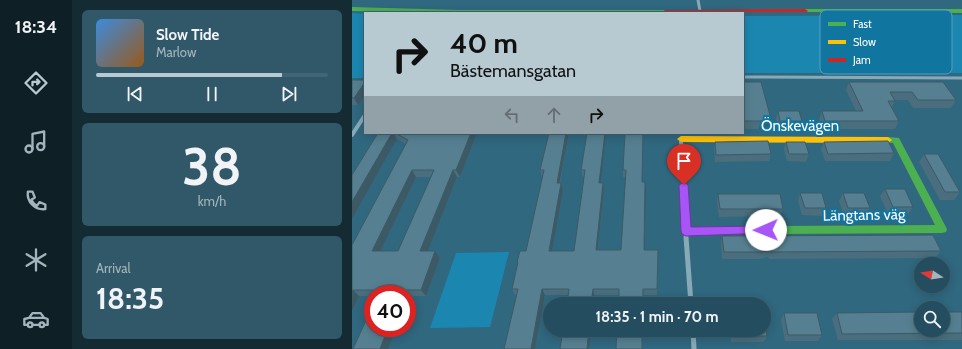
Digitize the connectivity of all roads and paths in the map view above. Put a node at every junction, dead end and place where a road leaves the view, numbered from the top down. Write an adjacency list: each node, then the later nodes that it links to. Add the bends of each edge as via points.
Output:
1 (698, 0): 3 (street)
2 (352, 9): 5 (street)
3 (700, 11): 4 (street); 5 (street)
4 (820, 11)
5 (458, 12)
6 (744, 77): 7 (street)
7 (962, 78)
8 (364, 117): 9 (street)
9 (352, 135)
10 (681, 136): 11 (street, Önskevägen); 12 (street)
11 (896, 140): 12 (street, Längtans väg, via 942,228)
12 (686, 231): 13 (street)
13 (691, 297)
14 (693, 337): 15 (street)
15 (694, 349)

